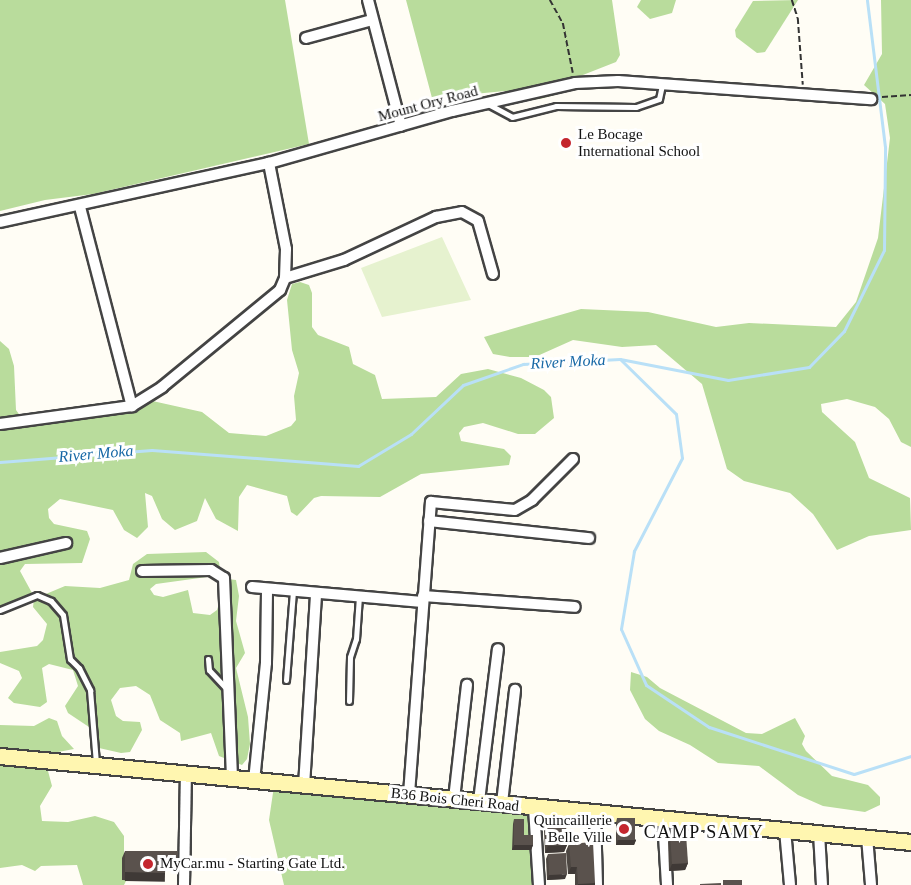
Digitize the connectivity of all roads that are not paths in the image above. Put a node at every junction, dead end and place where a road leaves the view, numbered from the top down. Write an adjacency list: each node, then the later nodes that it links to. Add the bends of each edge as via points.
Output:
1 (368, 0): 2 (street)
2 (372, 21): 3 (street); 7 (street)
3 (306, 38)
4 (662, 83): 5 (street, Mount Ory Road); 6 (street, Mount Ory Road, via 575,83); 6 (lane, via 659,99 636,107 556,106 512,117)
5 (871, 99)
6 (486, 103): 7 (street, Mount Ory Road)
7 (401, 126): 8 (street, Mount Ory Road)
8 (269, 164): 9 (street, Mount Ory Road); 12 (street, via 286,249)
9 (80, 207): 10 (street, Mount Ory Road); 13 (street)
10 (0, 222)
11 (494, 274): 12 (street, via 478,221 462,212 436,217 344,260)
12 (285, 278): 13 (street, via 280,290 162,387)
13 (132, 406): 14 (street)
14 (0, 424)
15 (573, 459): 16 (street, via 518,509 503,511 434,500)
16 (429, 521): 17 (street); 26 (street)
17 (590, 537)
18 (66, 543): 19 (street)
19 (0, 558)
20 (142, 571): 33 (street, via 211,570 222,576)
21 (252, 587): 22 (street)
22 (267, 590): 23 (street); 40 (street, via 266,663)
23 (293, 591): 24 (street); 31 (lane)
24 (316, 593): 25 (street); 41 (street)
25 (359, 596): 26 (street); 35 (lane, via 356,639 350,657)
26 (422, 599): 27 (street); 42 (street)
27 (575, 606)
28 (0, 610): 37 (lane, via 37,595 51,601 63,615 70,659 90,690)
29 (498, 649): 44 (street)
30 (208, 659): 33 (lane, via 209,670)
31 (286, 680)
32 (467, 685): 43 (street)
33 (227, 690): 39 (street)
34 (515, 690): 45 (street)
35 (349, 701)
36 (0, 756): 37 (main road, B36 Bois Cheri Road)
37 (96, 765): 38 (main road, B36 Bois Cheri Road)
38 (186, 773): 39 (main road, B36 Bois Cheri Road); 53 (street)
39 (232, 778): 40 (main road, B36 Bois Cheri Road)
40 (255, 781): 41 (main road, B36 Bois Cheri Road)
41 (304, 786): 42 (main road, B36 Bois Cheri Road)
42 (409, 794): 43 (main road, B36 Bois Cheri Road)
43 (454, 799): 44 (main road, B36 Bois Cheri Road)
44 (479, 801): 45 (main road, B36 Bois Cheri Road)
45 (502, 803): 46 (main road, B36 Bois Cheri Road)
46 (534, 808): 47 (main road, B36 Bois Cheri Road); 54 (street)
47 (595, 813): 48 (main road, B36 Bois Cheri Road); 55 (street)
48 (663, 819): 49 (main road, B36 Bois Cheri Road); 56 (street)
49 (785, 830): 50 (main road, B36 Bois Cheri Road); 57 (street)
50 (819, 833): 51 (main road, B36 Bois Cheri Road); 58 (street)
51 (867, 837): 52 (main road, B36 Bois Cheri Road); 59 (street)
52 (911, 842)
53 (184, 885)
54 (539, 885)
55 (597, 885)
56 (667, 885)
57 (790, 885)
58 (822, 885)
59 (871, 885)

